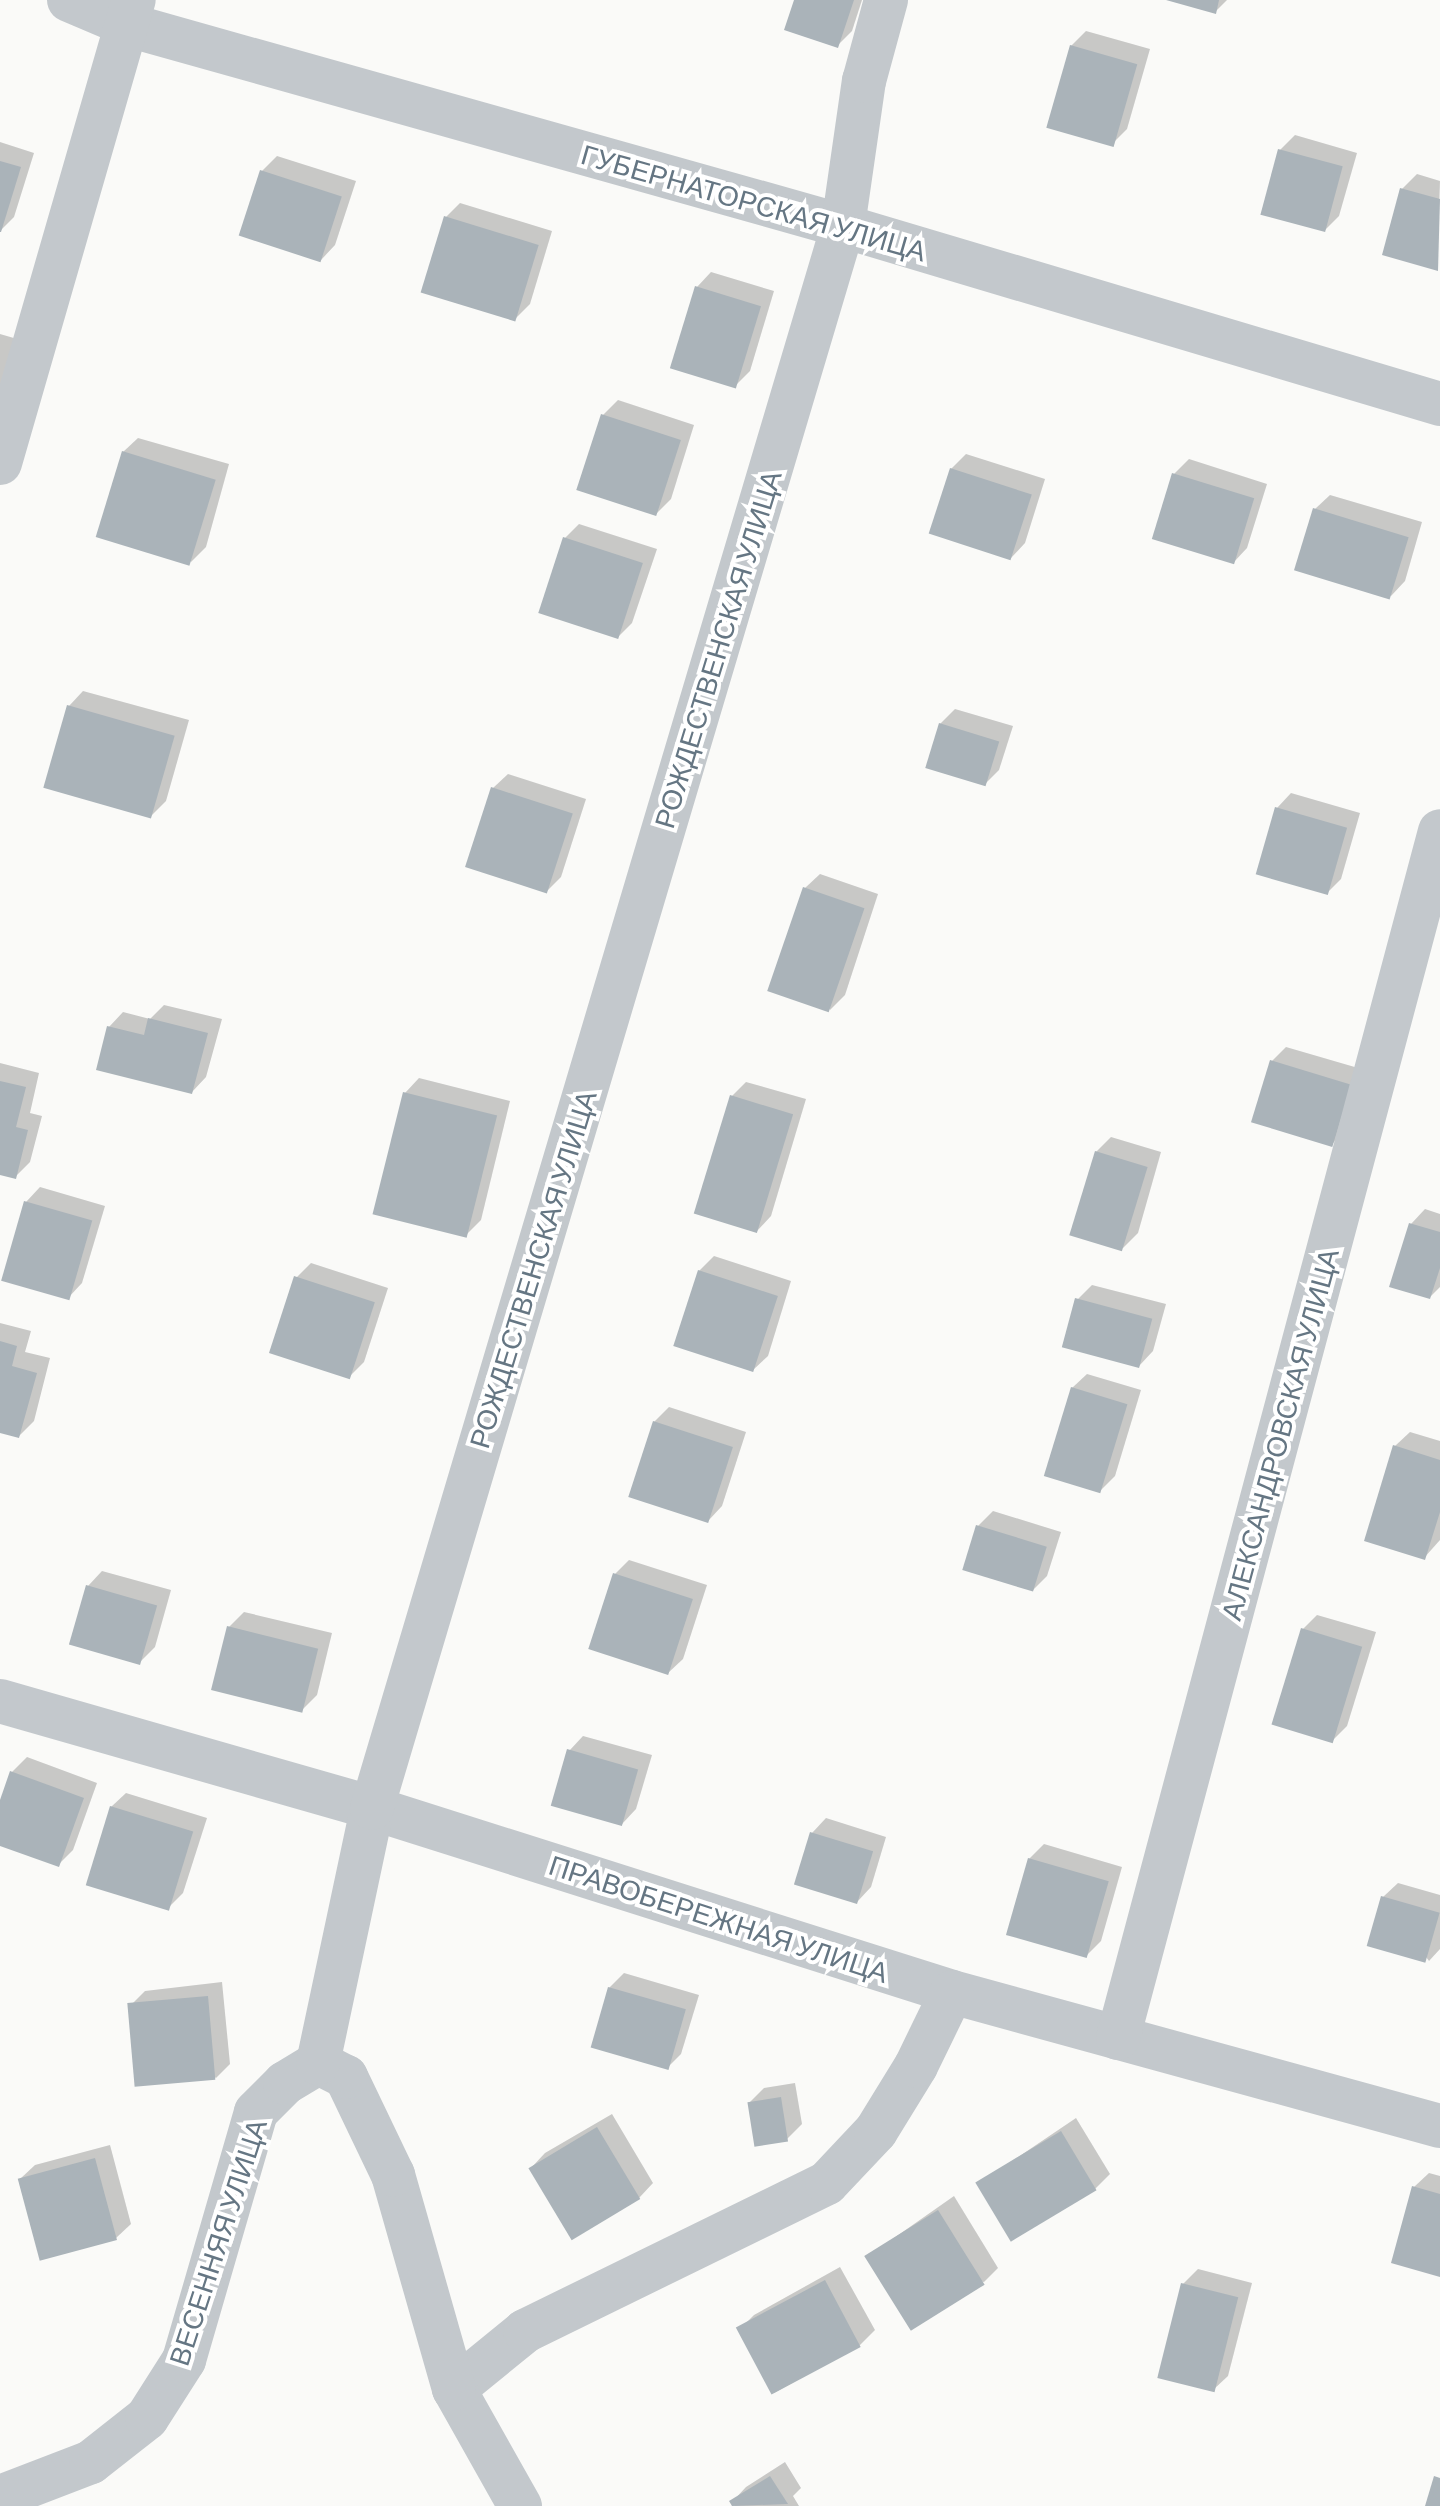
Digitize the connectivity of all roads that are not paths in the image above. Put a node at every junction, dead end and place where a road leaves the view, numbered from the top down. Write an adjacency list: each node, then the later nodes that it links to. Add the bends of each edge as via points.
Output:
1 (69, 0): 3 (street, ГУБЕРНАТОРСКАЯ УЛИЦА)
2 (886, 0): 4 (street, РОЖДЕСТВЕНСКАЯ УЛИЦА, via 864,81)
3 (131, 12): 4 (street, ГУБЕРНАТОРСКАЯ УЛИЦА); 6 (street)
4 (843, 226): 5 (street, ГУБЕРНАТОРСКАЯ УЛИЦА); 9 (street, РОЖДЕСТВЕНСКАЯ УЛИЦА)
5 (1440, 404)
6 (0, 463)
7 (1440, 831): 11 (street, АЛЕКСАНДРОВСКАЯ УЛИЦА)
8 (0, 1701): 9 (street, ПРАВОБЕРЕЖНАЯ УЛИЦА)
9 (372, 1808): 10 (street, ПРАВОБЕРЕЖНАЯ УЛИЦА); 12 (street, РОЖДЕСТВЕНСКАЯ УЛИЦА)
10 (952, 1992): 11 (street, ПРАВОБЕРЕЖНАЯ УЛИЦА); 14 (street, via 876,2131 827,2183 525,2331)
11 (1118, 2038): 13 (street, ПРАВОБЕРЕЖНАЯ УЛИЦА)
12 (318, 2063): 14 (street, via 346,2077 393,2175); 15 (street, ВЕСЕННЯЯ УЛИЦА, via 285,2083 256,2112 184,2360 147,2418 91,2462)
13 (1440, 2126)
14 (454, 2389): 16 (street)
15 (0, 2497)
16 (520, 2506)

